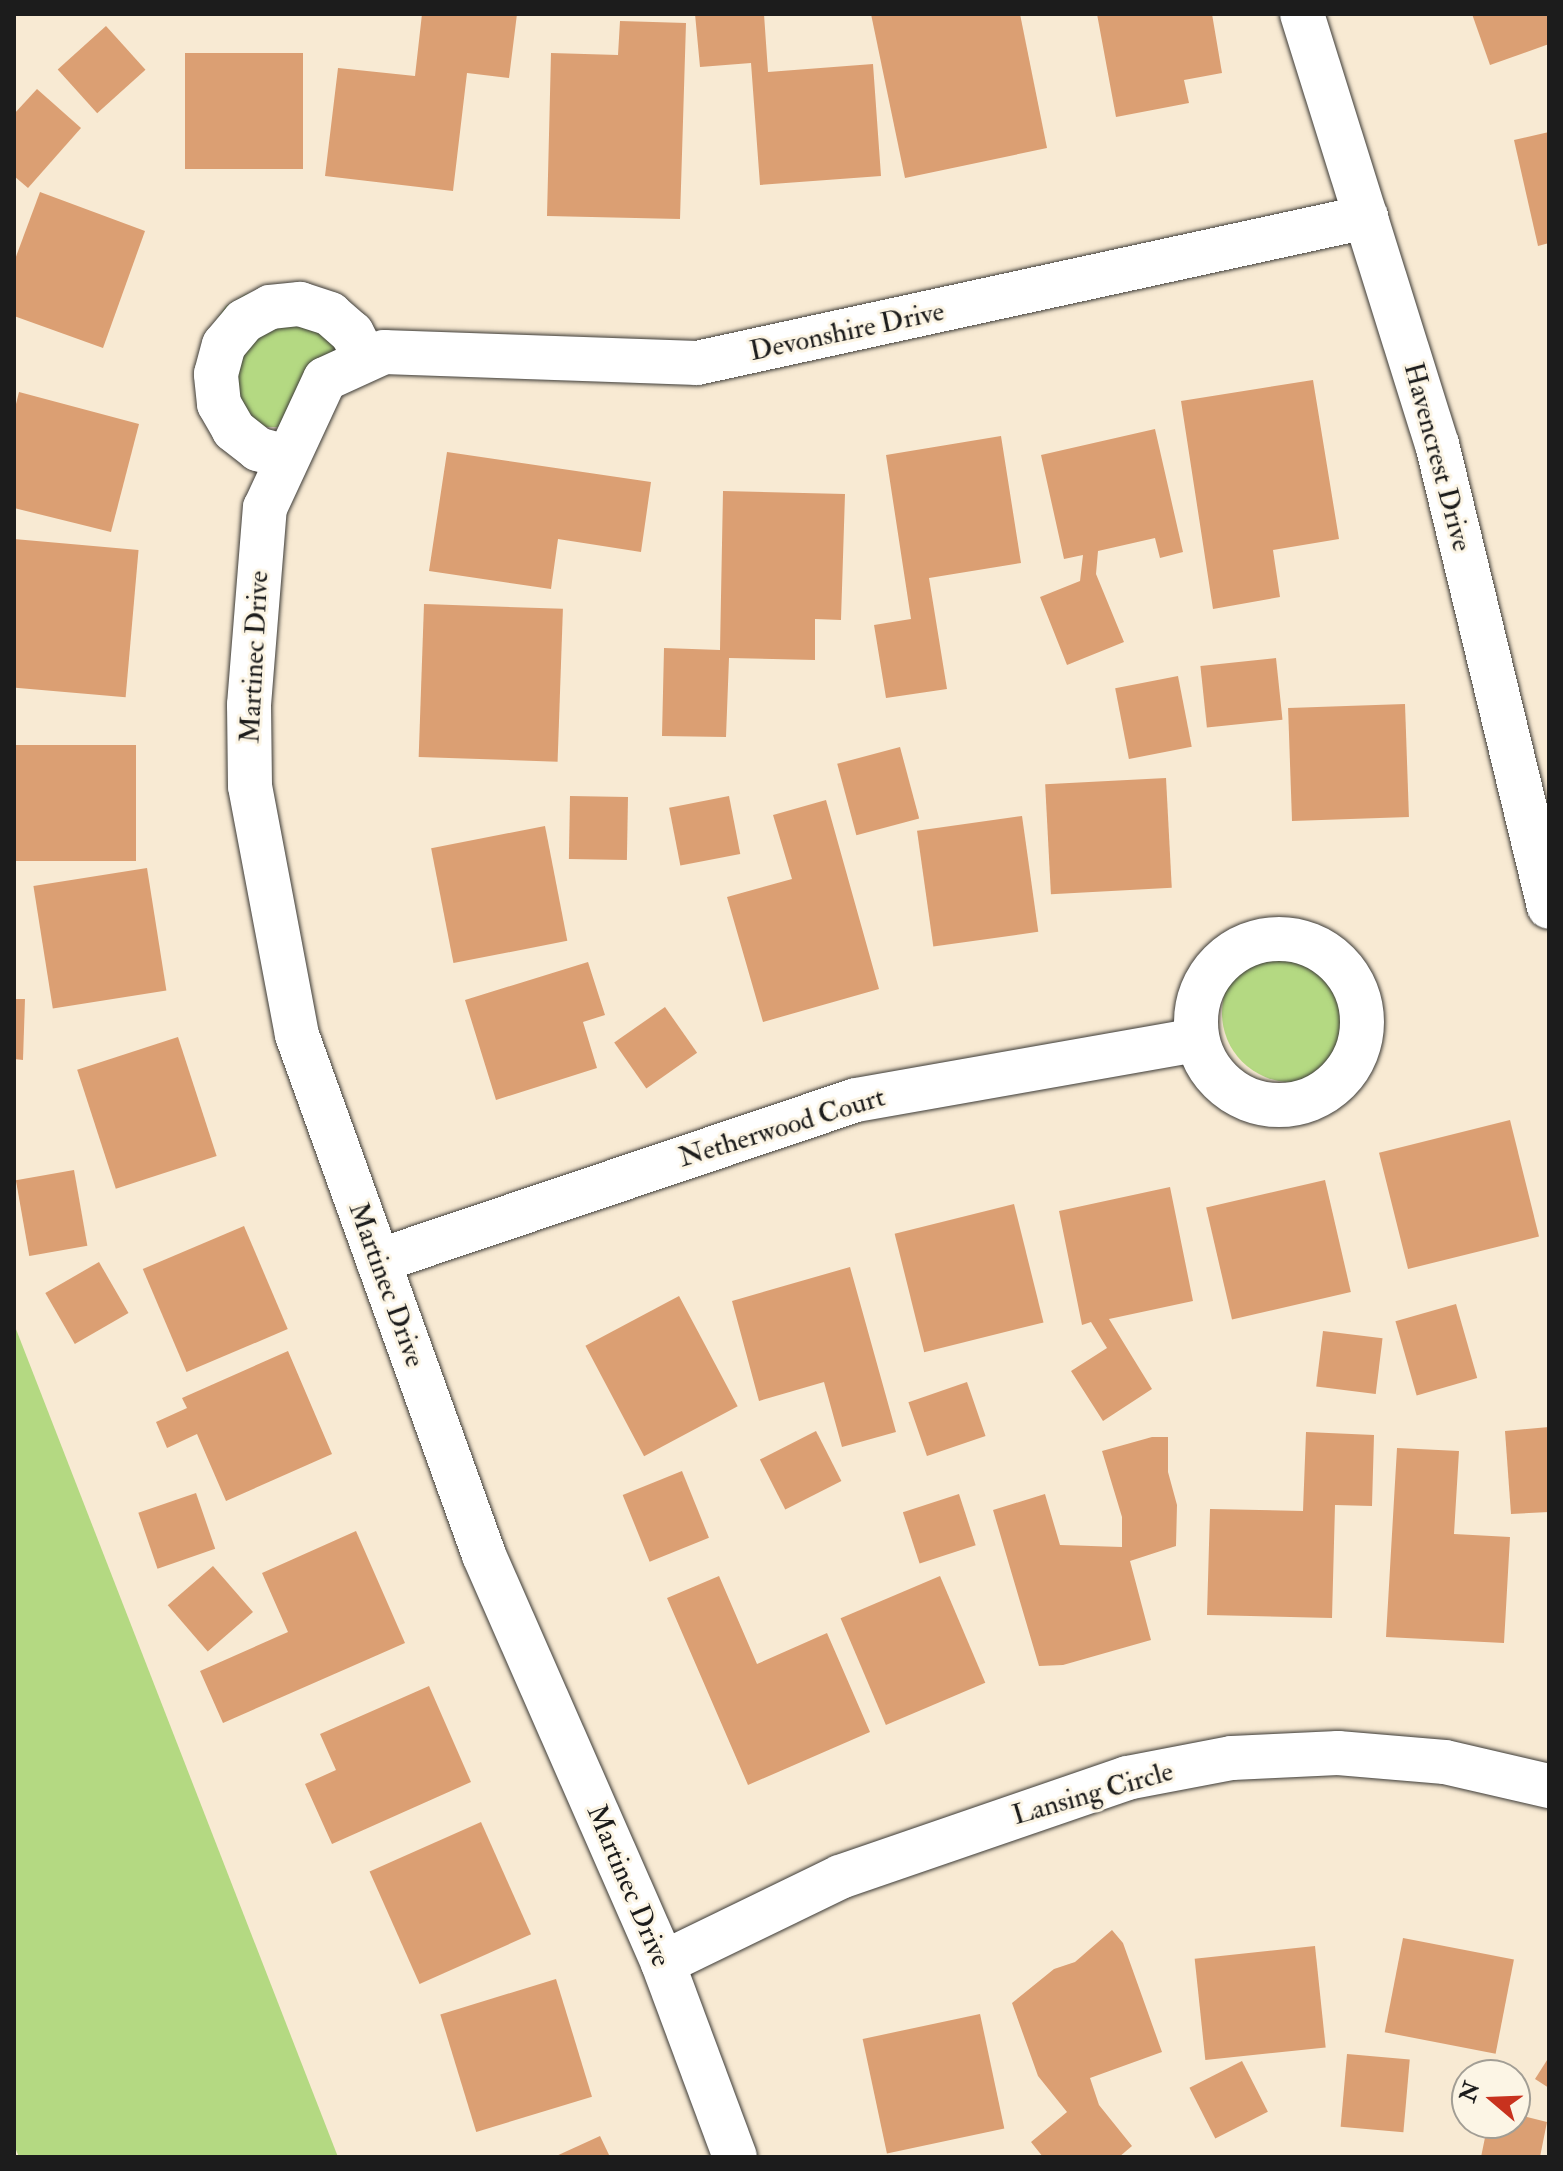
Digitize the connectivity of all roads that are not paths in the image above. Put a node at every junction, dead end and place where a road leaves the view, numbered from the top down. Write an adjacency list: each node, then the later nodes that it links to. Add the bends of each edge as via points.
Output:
1 (1302, 14): 2 (street, Havencrest Drive)
2 (1366, 217): 3 (street, Devonshire Drive, via 697,363 384,352); 6 (street, Havencrest Drive, via 1437,444)
3 (366, 360): 4 (street, Devonshire Drive); 5 (street, via 352,333 330,314 300,304 270,307 244,321 224,345 216,374 219,404 234,430 258,449)
4 (325, 379): 5 (street, Martinec Drive)
5 (287, 457): 9 (street, Martinec Drive, via 265,508 249,705 250,786 297,1035)
6 (1542, 843): 7 (street, Havencrest Drive)
7 (1549, 907)
8 (1197, 1040): 9 (street, Netherwood Court, via 856,1100)
9 (378, 1261): 11 (street, Martinec Drive, via 484,1555)
10 (1549, 1786): 11 (street, Lansing Circle, via 1445,1762 1338,1753 1232,1758 1127,1778 840,1877)
11 (663, 1963): 12 (street, Martinec Drive)
12 (735, 2157)

